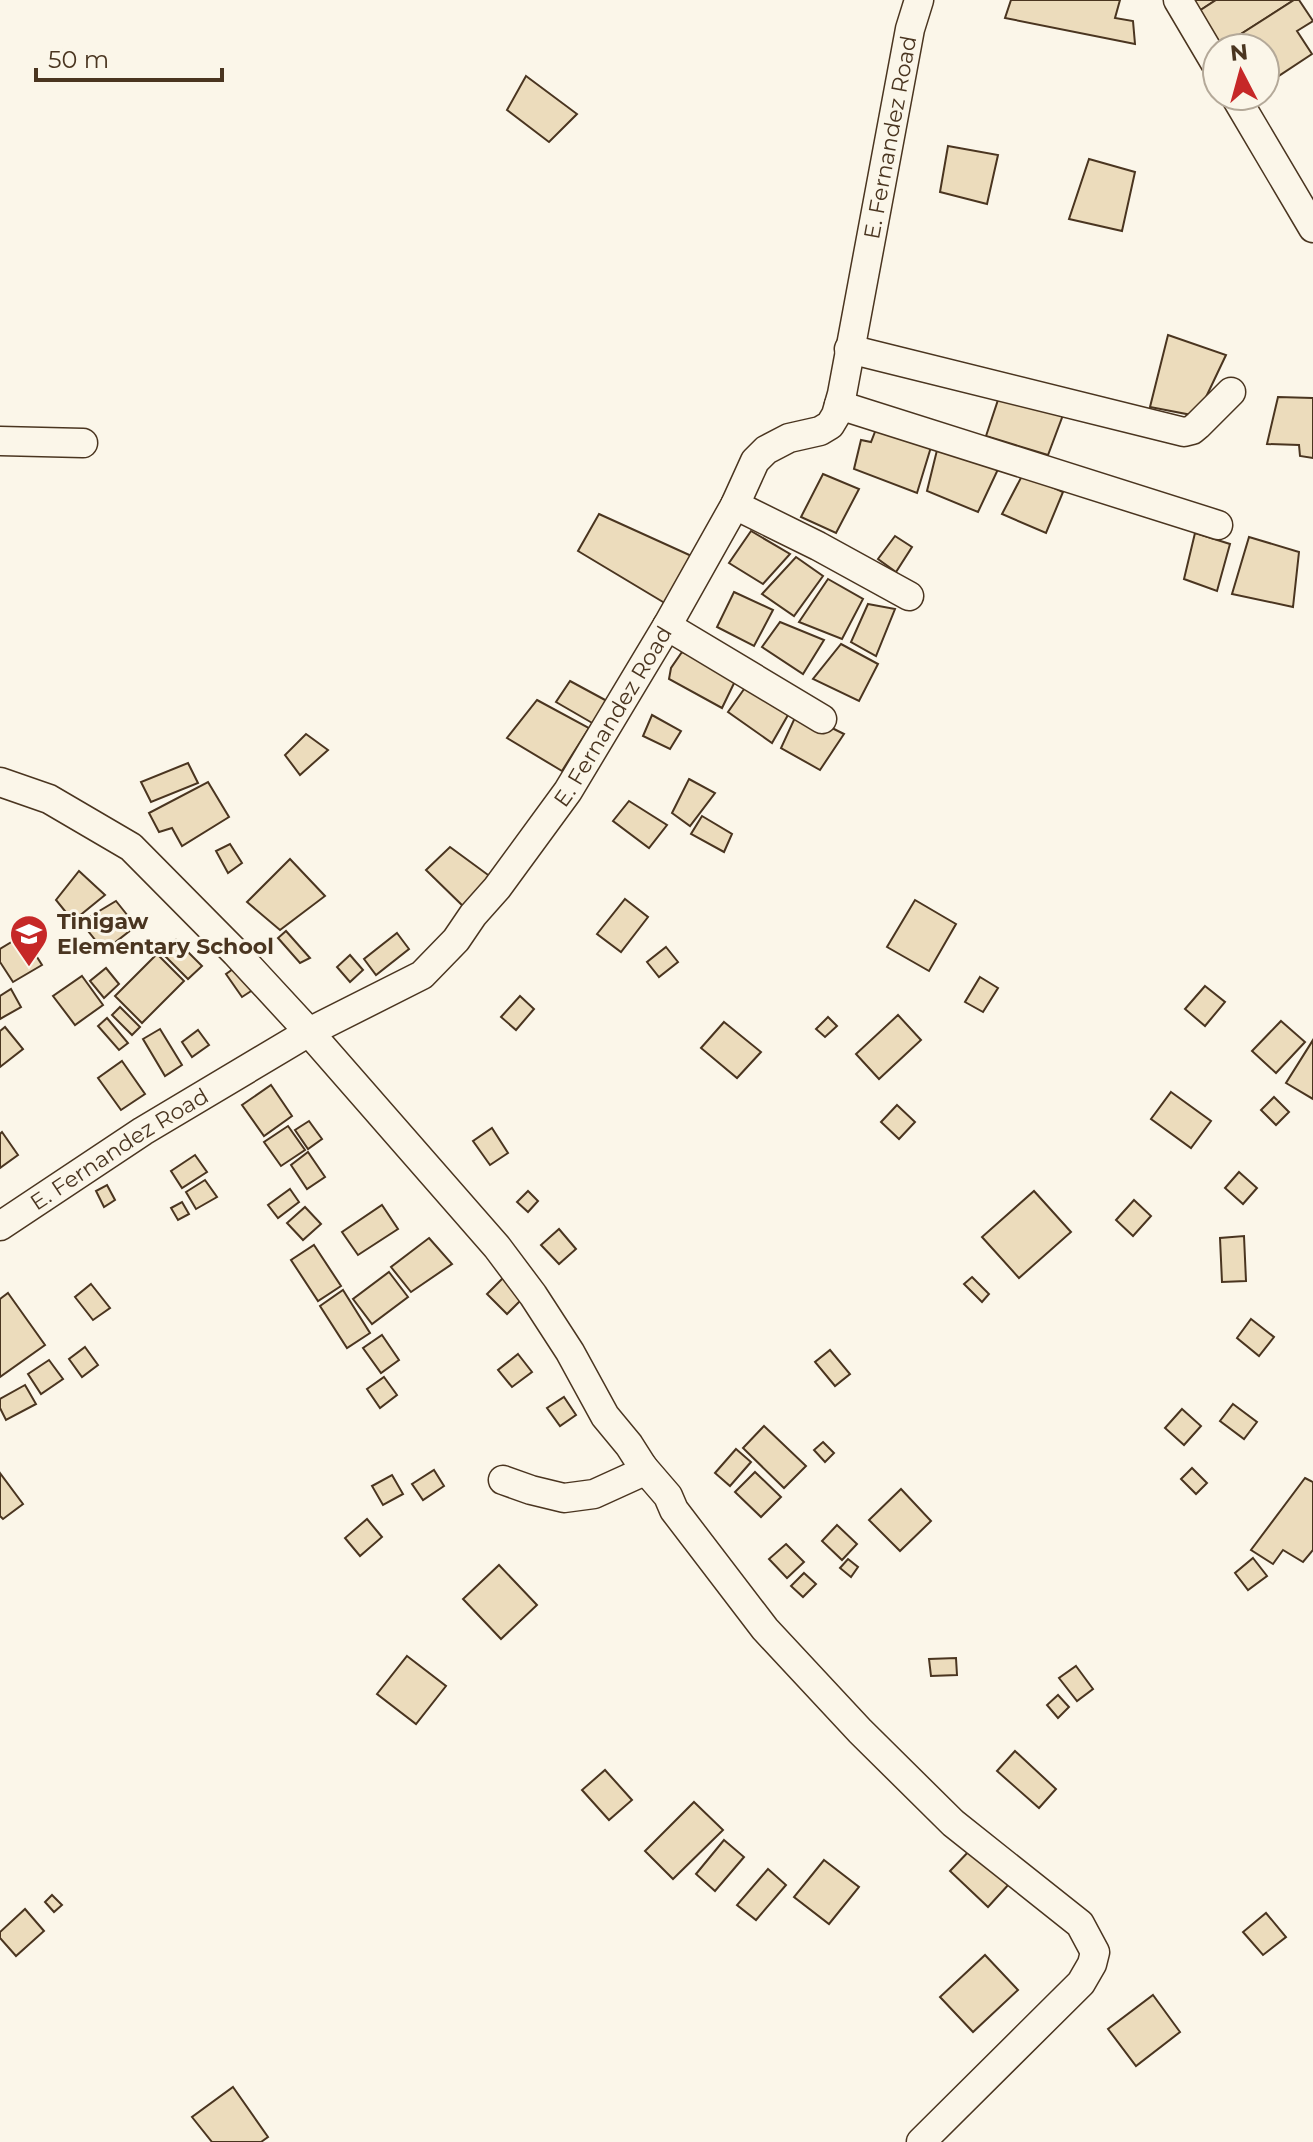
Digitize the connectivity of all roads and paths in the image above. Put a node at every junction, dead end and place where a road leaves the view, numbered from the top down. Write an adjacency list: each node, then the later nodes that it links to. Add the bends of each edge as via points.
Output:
1 (919, 0): 6 (street, E. Fernandez Road)
2 (1178, 0): 3 (street)
3 (1201, 39)
4 (1244, 112): 5 (street)
5 (1313, 228)
6 (849, 349): 7 (street, via 1184,432); 8 (street, E. Fernandez Road)
7 (1231, 392)
8 (839, 405): 11 (street, E. Fernandez Road, via 830,425 766,450 755,461); 12 (street)
9 (0, 441): 10 (street)
10 (83, 443)
11 (735, 505): 13 (street); 14 (street, E. Fernandez Road)
12 (1218, 525)
13 (909, 596)
14 (667, 626): 15 (street); 17 (street, E. Fernandez Road, via 568,791 456,940 422,975)
15 (822, 719)
16 (0, 782): 17 (street, via 49,799 131,847)
17 (309, 1032): 18 (street, E. Fernandez Road, via 143,1131); 19 (street, via 497,1247)
18 (0, 1226)
19 (643, 1467): 20 (street, via 594,1494 564,1498); 21 (street, via 765,1629 860,1731 953,1823 1080,1924 1095,1952 1081,1983)
20 (503, 1480)
21 (921, 2142)

